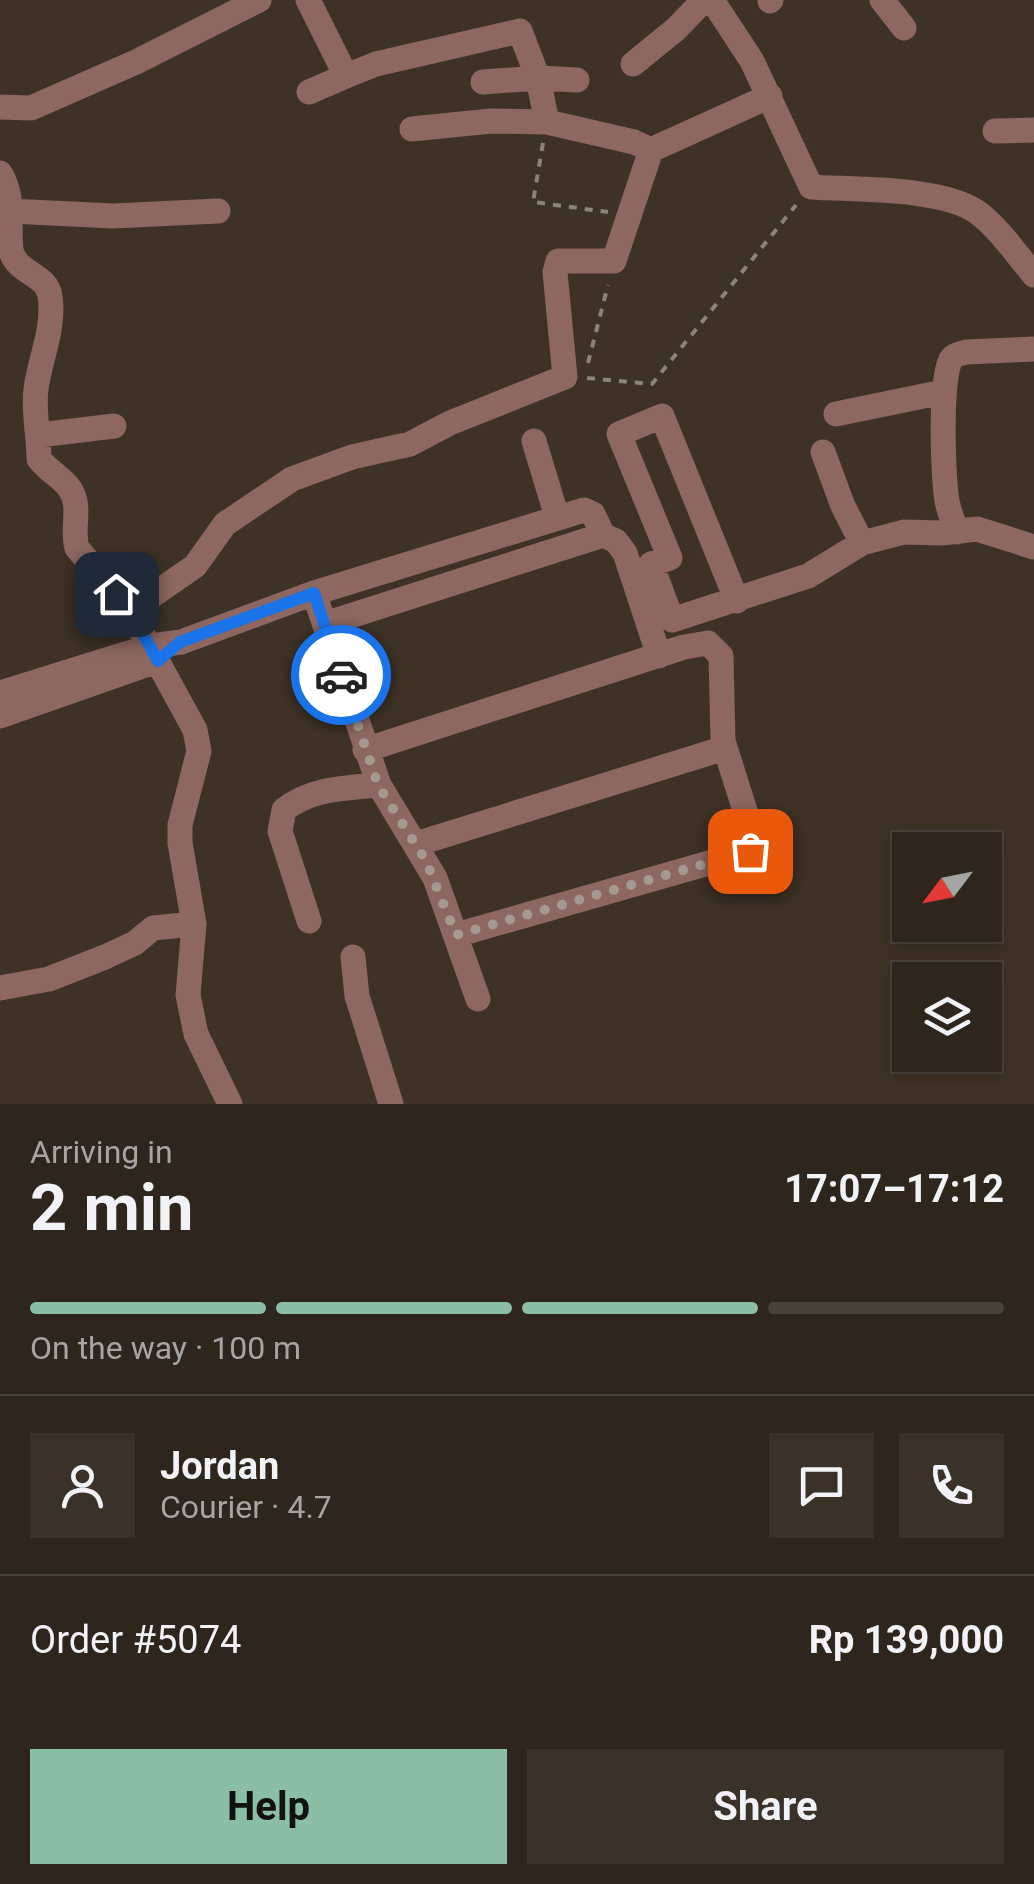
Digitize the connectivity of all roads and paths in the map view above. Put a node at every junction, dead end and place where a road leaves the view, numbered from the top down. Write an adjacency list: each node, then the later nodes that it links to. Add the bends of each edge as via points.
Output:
1 (259, 0): 14 (street, via 30,108)
2 (308, 0): 8 (street)
3 (704, 0): 7 (street)
4 (712, 0): 13 (street)
5 (882, 0): 6 (street)
6 (904, 28)
7 (633, 64)
8 (346, 76): 9 (street, via 520,31); 12 (street)
9 (538, 78): 10 (street); 11 (street); 15 (street)
10 (577, 80)
11 (483, 82)
12 (309, 92)
13 (770, 96): 19 (street); 21 (street)
14 (0, 106)
15 (547, 122): 16 (street); 19 (street); 24 (path, via 532,202)
16 (412, 128)
17 (1034, 130): 18 (street)
18 (995, 132)
19 (652, 150): 24 (street)
20 (0, 173): 22 (street)
21 (811, 187): 25 (path, via 652,384 584,378); 26 (street, via 961,203 979,213)
22 (10, 211): 23 (street); 31 (street, via 15,260 50,296 35,398)
23 (218, 211)
24 (628, 215): 25 (street)
25 (614, 261): 41 (street, via 558,261 564,377 410,444 292,479 225,524 195,566)
26 (1034, 275)
27 (1034, 349): 28 (street, via 955,355)
28 (944, 392): 29 (street); 35 (street, via 944,479)
29 (836, 414)
30 (114, 426): 31 (street)
31 (39, 435): 41 (street, via 39,459 74,497 77,548)
32 (534, 442): 34 (street)
33 (823, 452): 37 (street)
34 (558, 518): 36 (street, via 589,511); 39 (street)
35 (957, 532): 37 (street, via 904,532); 38 (street, via 976,529)
36 (603, 535): 42 (street); 44 (street, via 625,554)
37 (862, 544): 40 (street, via 808,576)
38 (1034, 547)
39 (314, 593): 42 (street); 43 (street)
40 (737, 601): 40 (street, via 672,620 652,564 670,558 619,434 662,416)
41 (130, 611): 43 (street)
42 (324, 624): 48 (street)
43 (154, 653): 45 (street); 46 (street); 52 (street, via 198,742 180,825)
44 (659, 656): 47 (street, via 708,643 717,650); 48 (street)
45 (0, 693)
46 (0, 716)
47 (725, 748): 50 (street); 53 (street, via 748,820 750,851)
48 (365, 750): 49 (street)
49 (378, 785): 50 (street); 51 (street, via 326,790 284,810 280,831)
50 (416, 844): 53 (street)
51 (309, 921)
52 (194, 924): 55 (street, via 153,928 49,979); 57 (street, via 190,1014)
53 (456, 935): 56 (street)
54 (352, 957): 58 (street, via 357,996)
55 (0, 988)
56 (478, 999)
57 (230, 1104)
58 (391, 1104)

